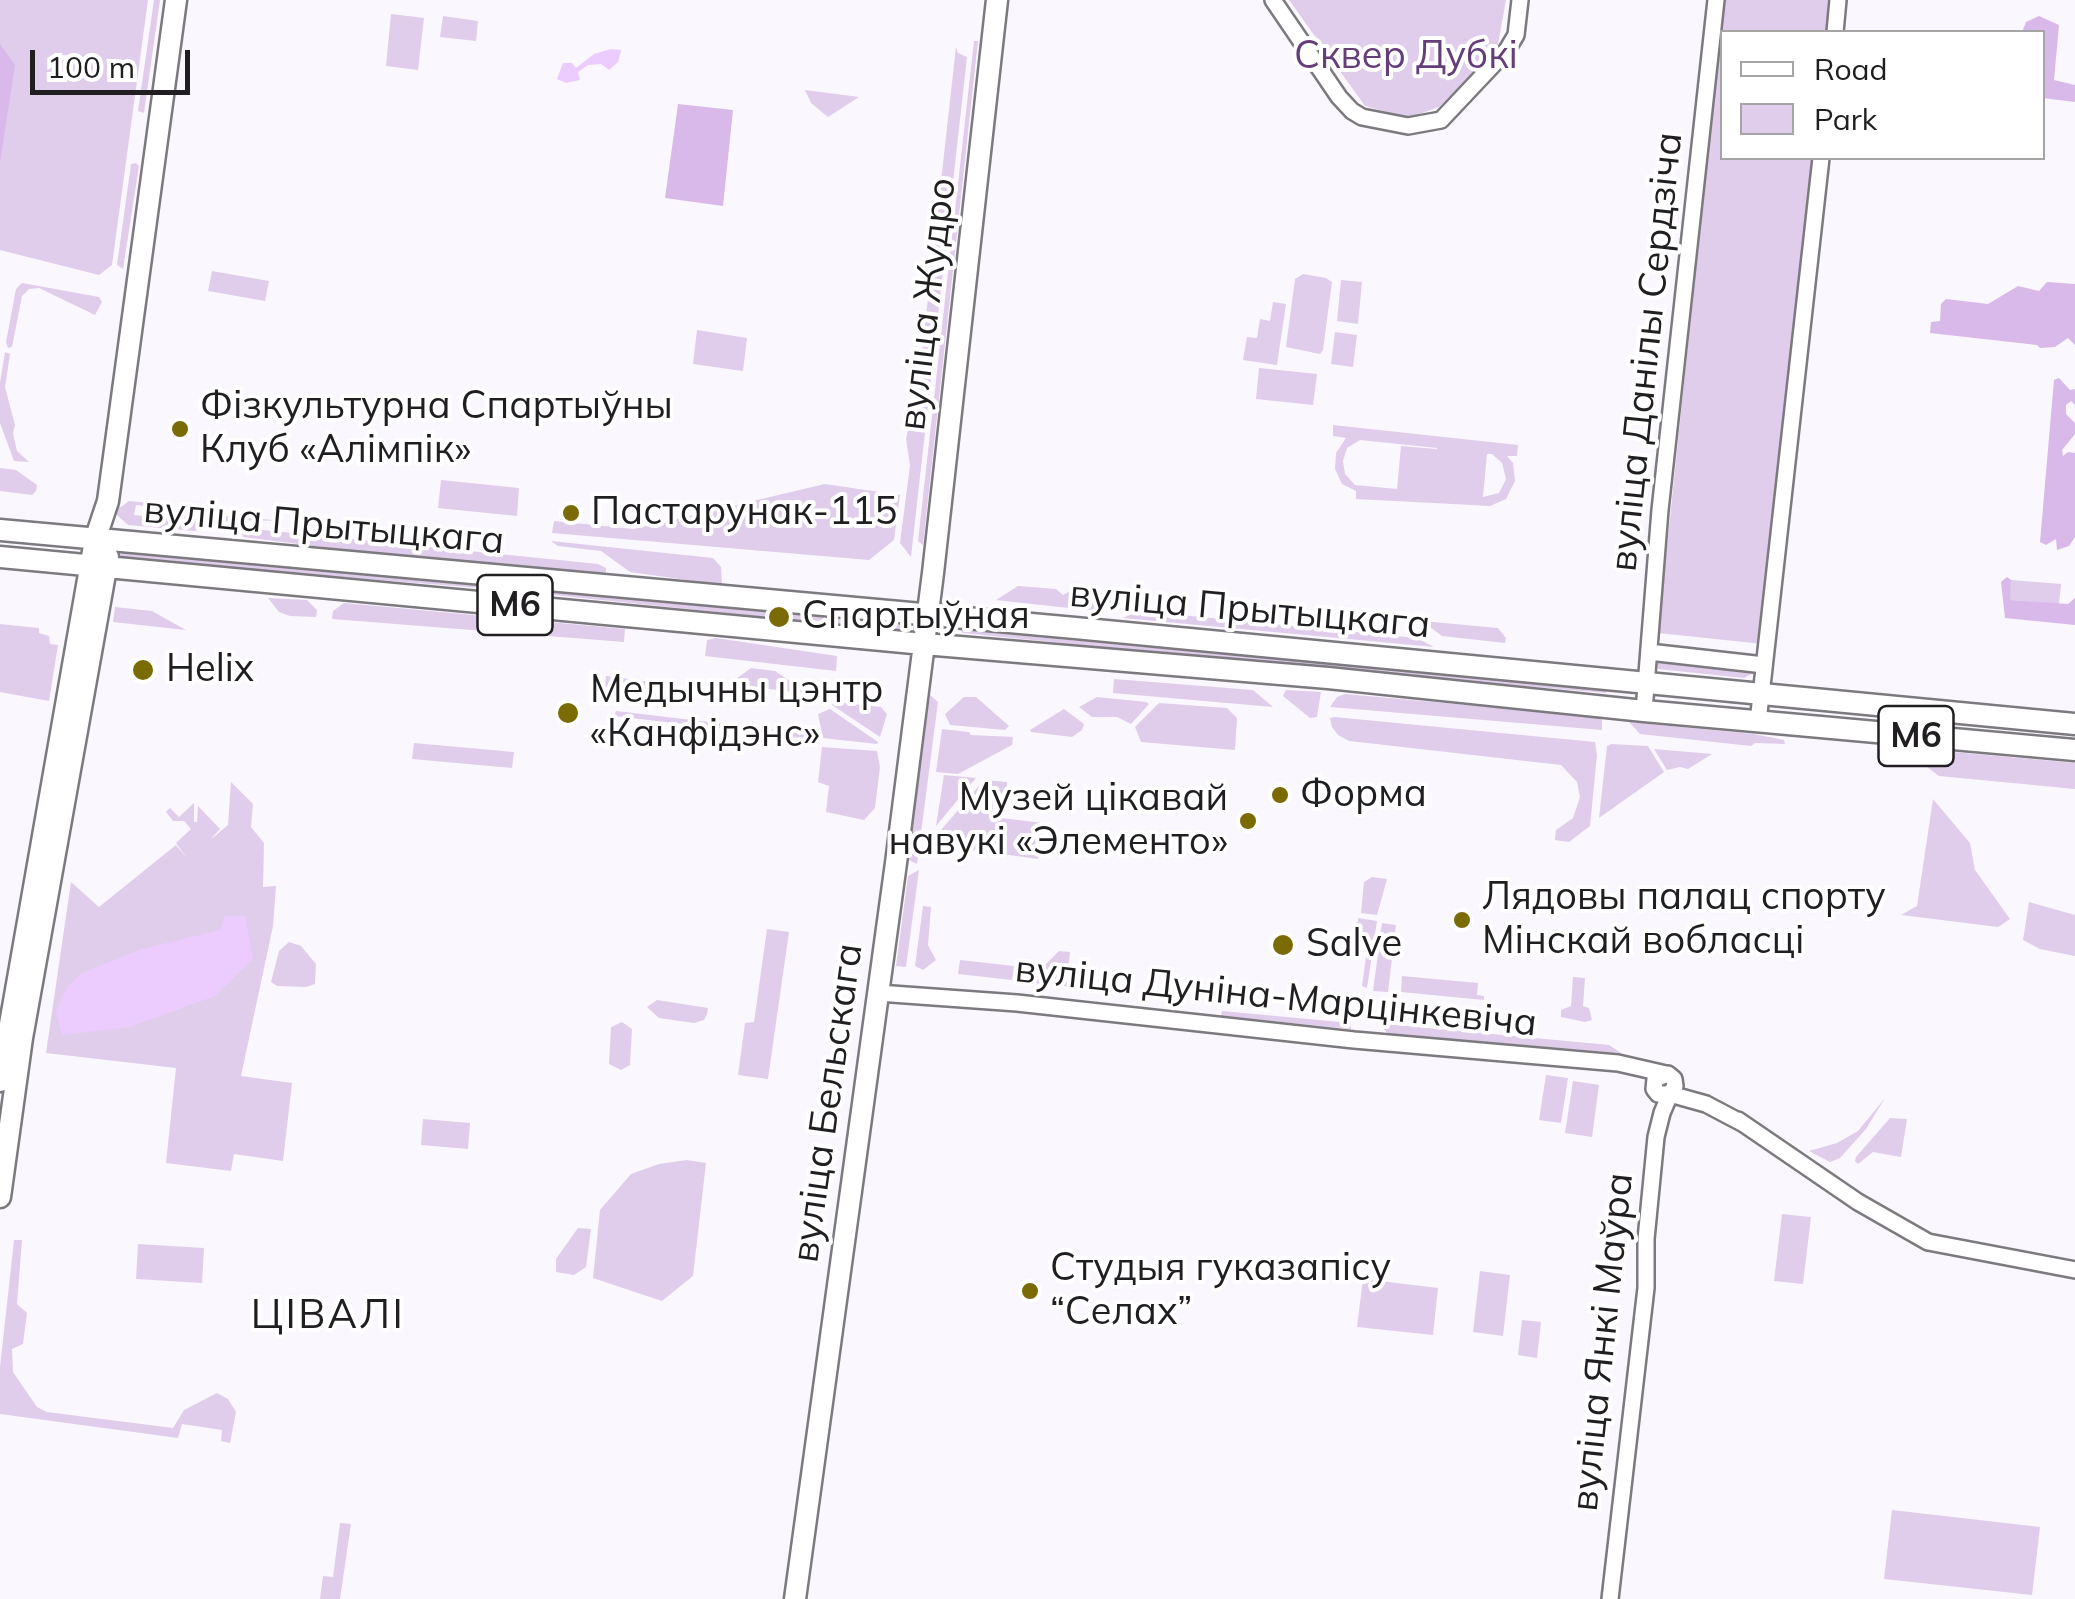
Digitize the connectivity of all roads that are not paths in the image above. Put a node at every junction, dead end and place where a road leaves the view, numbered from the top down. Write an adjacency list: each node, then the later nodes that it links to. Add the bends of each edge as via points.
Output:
1 (176, 0): 10 (main road)
2 (997, 0): 13 (main road, вуліца Жудро)
3 (1274, 0): 4 (street, via 1352,111 1408,126 1441,120 1507,50)
4 (1520, 0)
5 (1716, 0): 15 (street, вуліца Данілы Сердзіча)
6 (1838, 0): 7 (street)
7 (1835, 30)
8 (1821, 160): 16 (street)
9 (0, 530): 10 (main road, вуліца Прытыцкага / М6)
10 (102, 540): 12 (main road); 13 (main road, вуліца Прытыцкага / М6)
11 (0, 557): 12 (main road, вуліца Прытыцкага / М6)
12 (98, 566): 14 (main road, вуліца Прытыцкага / М6); 24 (main road); 26 (main road)
13 (927, 616): 14 (main road, вуліца Бельскага); 17 (main road, вуліца Прытыцкага / М6)
14 (924, 644): 19 (main road, вуліца Прытыцкага / М6); 23 (main road, вуліца Бельскага)
15 (1650, 652): 16 (street); 17 (street, вуліца Данілы Сердзіча)
16 (1764, 664): 18 (street)
17 (1647, 683): 18 (main road, вуліца Прытыцкага / М6); 19 (street, вуліца Данілы Сердзіча)
18 (1761, 694): 20 (street); 21 (main road, вуліца Прытыцкага / М6)
19 (1644, 711): 20 (main road, вуліца Прытыцкага / М6)
20 (1758, 722): 22 (main road, вуліца Прытыцкага / М6)
21 (2075, 724)
22 (2075, 750)
23 (878, 993): 25 (street, вуліца Дуніна-Марцінкевіча, via 1618,1063); 28 (main road, вуліца Бельскага)
24 (0, 1081)
25 (1666, 1084): 27 (street, вуліца Дуніна-Марцінкевіча, via 1928,1242); 29 (street, вуліца Янкі Маўра)
26 (0, 1197)
27 (2075, 1270)
28 (795, 1599)
29 (1610, 1599)

